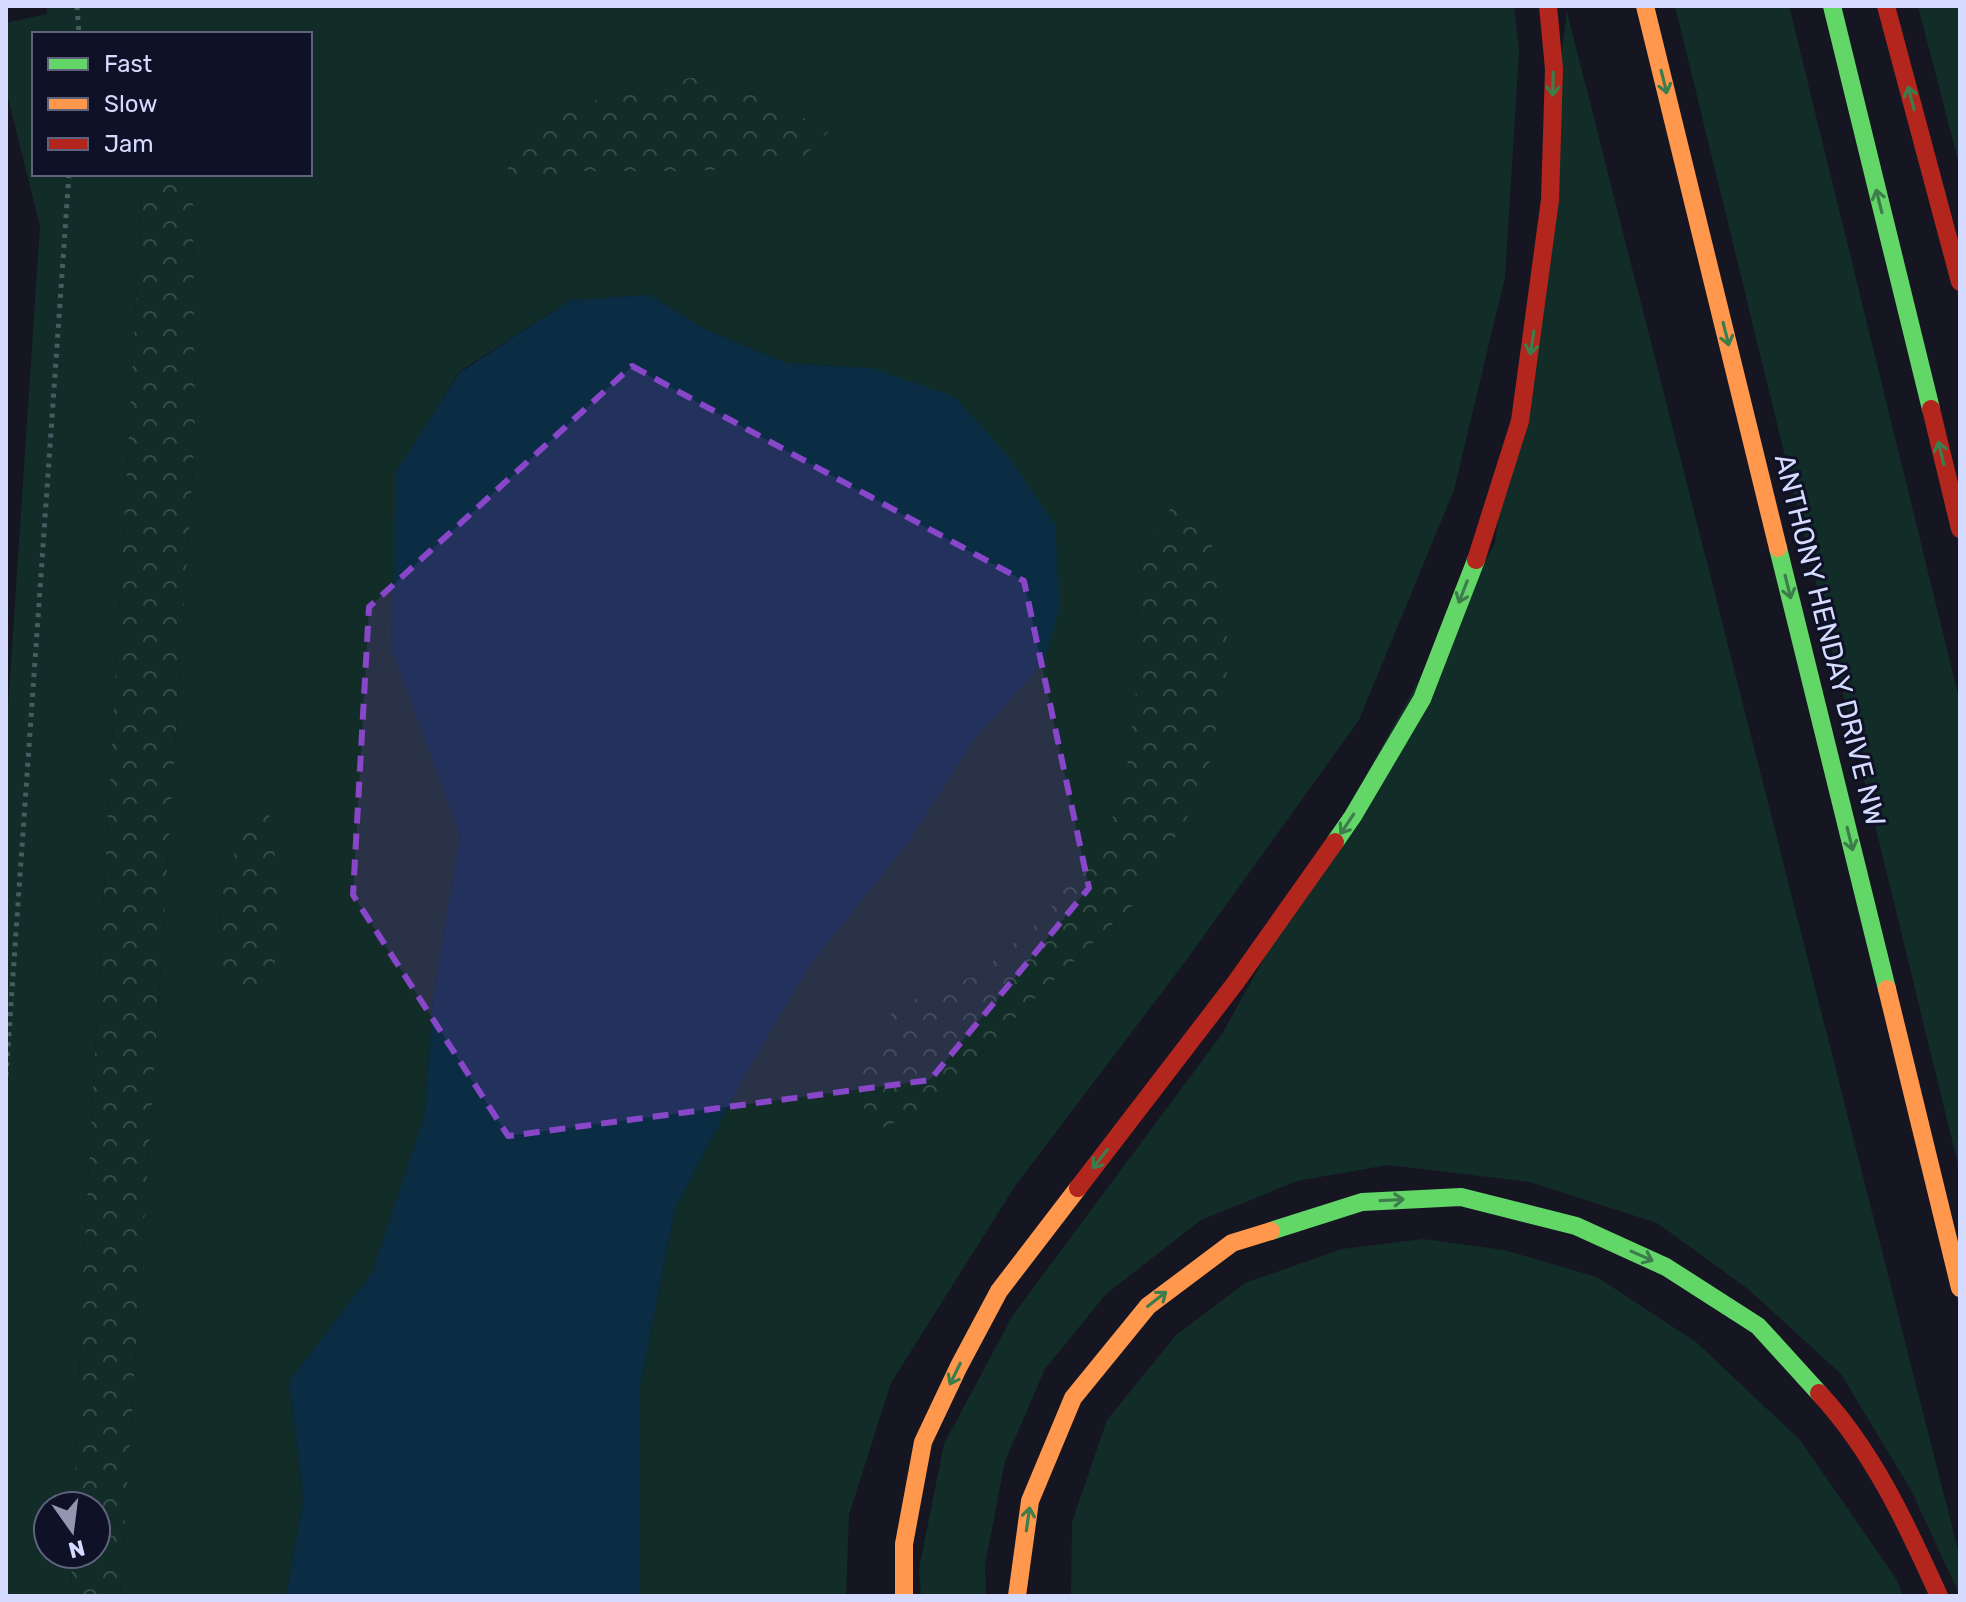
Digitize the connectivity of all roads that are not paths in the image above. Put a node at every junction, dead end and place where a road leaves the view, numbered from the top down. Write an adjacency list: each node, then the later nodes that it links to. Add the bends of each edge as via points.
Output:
1 (1548, 6): 8 (highway, one-way to 8, via 1554,69 1550,200 1520,421 1476,559 1422,699 1353,816 1236,982 999,1291 923,1442 904,1544)
2 (1645, 6): 7 (highway, ANTHONY HENDAY DRIVE NW, one-way to 7)
3 (1832, 6): 6 (highway, one-way to 3)
4 (1886, 6): 5 (highway, one-way to 4)
5 (1960, 282)
6 (1960, 529)
7 (1960, 1288)
8 (904, 1596)
9 (1017, 1596): 10 (highway, one-way to 10, via 1030,1501 1073,1398 1148,1306 1232,1243 1362,1202 1461,1197 1576,1226 1666,1267 1758,1326 1833,1408 1899,1507)
10 (1939, 1596)

